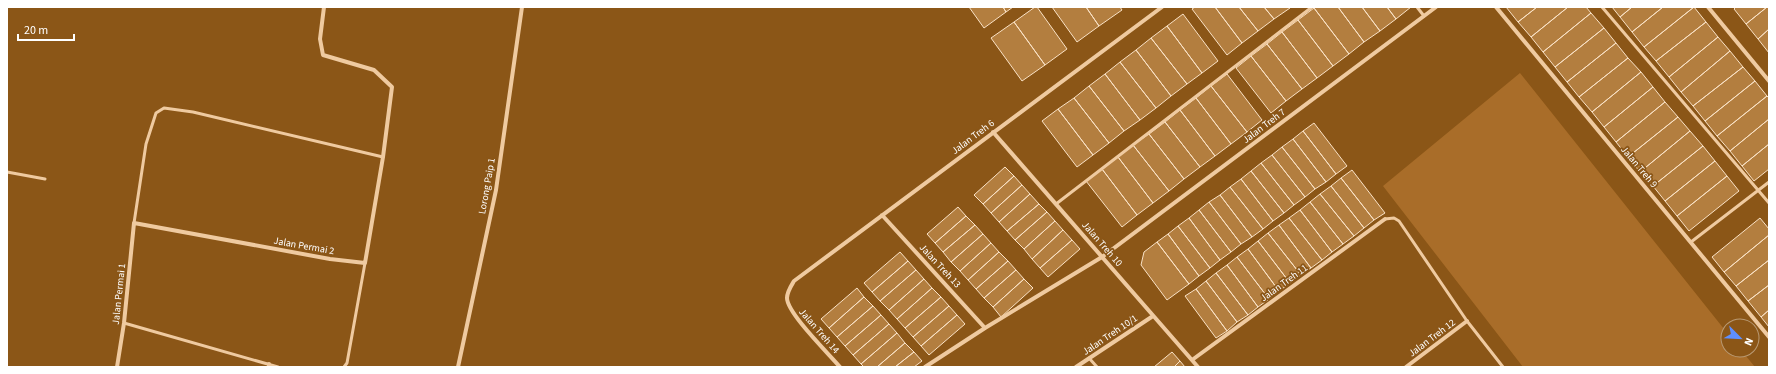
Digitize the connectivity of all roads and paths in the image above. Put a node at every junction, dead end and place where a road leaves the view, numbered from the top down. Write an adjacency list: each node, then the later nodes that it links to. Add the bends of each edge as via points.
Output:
1 (324, 7): 13 (street, via 320,39 323,55 374,70 392,87)
2 (522, 7): 38 (street, Lorong Paip 1, via 496,190)
3 (1162, 7): 12 (street, Jalan Treh 6)
4 (1312, 7): 19 (lane)
5 (1417, 7): 10 (lane)
6 (1436, 7): 10 (street, Jalan Treh 7)
7 (1496, 7): 23 (street, Jalan Treh 9)
8 (1602, 7): 17 (lane)
9 (1708, 7): 11 (street)
10 (1424, 16): 24 (street, Jalan Treh 7)
11 (1769, 81)
12 (993, 132): 19 (street, Jalan Treh 10); 20 (street, Jalan Treh 6)
13 (383, 156): 22 (lane, via 193,112 164,108 156,112 146,144); 25 (street)
14 (7, 172): 15 (lane)
15 (45, 179)
16 (1769, 182): 17 (lane)
17 (1759, 191): 18 (lane); 23 (lane)
18 (1769, 203)
19 (1056, 204): 24 (street, Jalan Treh 10)
20 (882, 215): 26 (street, Jalan Treh 6); 30 (street, Jalan Treh 13)
21 (1385, 219): 28 (lane, via 1394,218 1399,221); 33 (street, Jalan Treh 11)
22 (134, 223): 25 (street, Jalan Permai 2, via 330,259); 29 (street, Jalan Permai 1)
23 (1691, 242): 31 (street, Jalan Treh 9)
24 (1102, 257): 27 (street, Jalan Treh 10); 30 (street, Jalan Treh 7)
25 (365, 263): 37 (lane, via 347,363)
26 (794, 281): 39 (street, Jalan Treh 14, via 787,299 792,312)
27 (1154, 316): 32 (street, Jalan Treh 10/1); 33 (street, Jalan Treh 10)
28 (1467, 322): 44 (street, Jalan Treh 12); 45 (lane)
29 (124, 323): 34 (lane); 35 (street, Jalan Permai 1)
30 (986, 328): 40 (street, Jalan Treh 7)
31 (1769, 337)
32 (1090, 358): 41 (street, Jalan Treh 10/1); 42 (lane)
33 (1192, 360): 43 (street, Jalan Treh 10)
34 (269, 366): 36 (lane)
35 (117, 367)
36 (278, 367)
37 (344, 367)
38 (458, 367)
39 (840, 367)
40 (925, 367)
41 (1076, 367)
42 (1097, 367)
43 (1198, 367)
44 (1406, 367)
45 (1503, 367)

